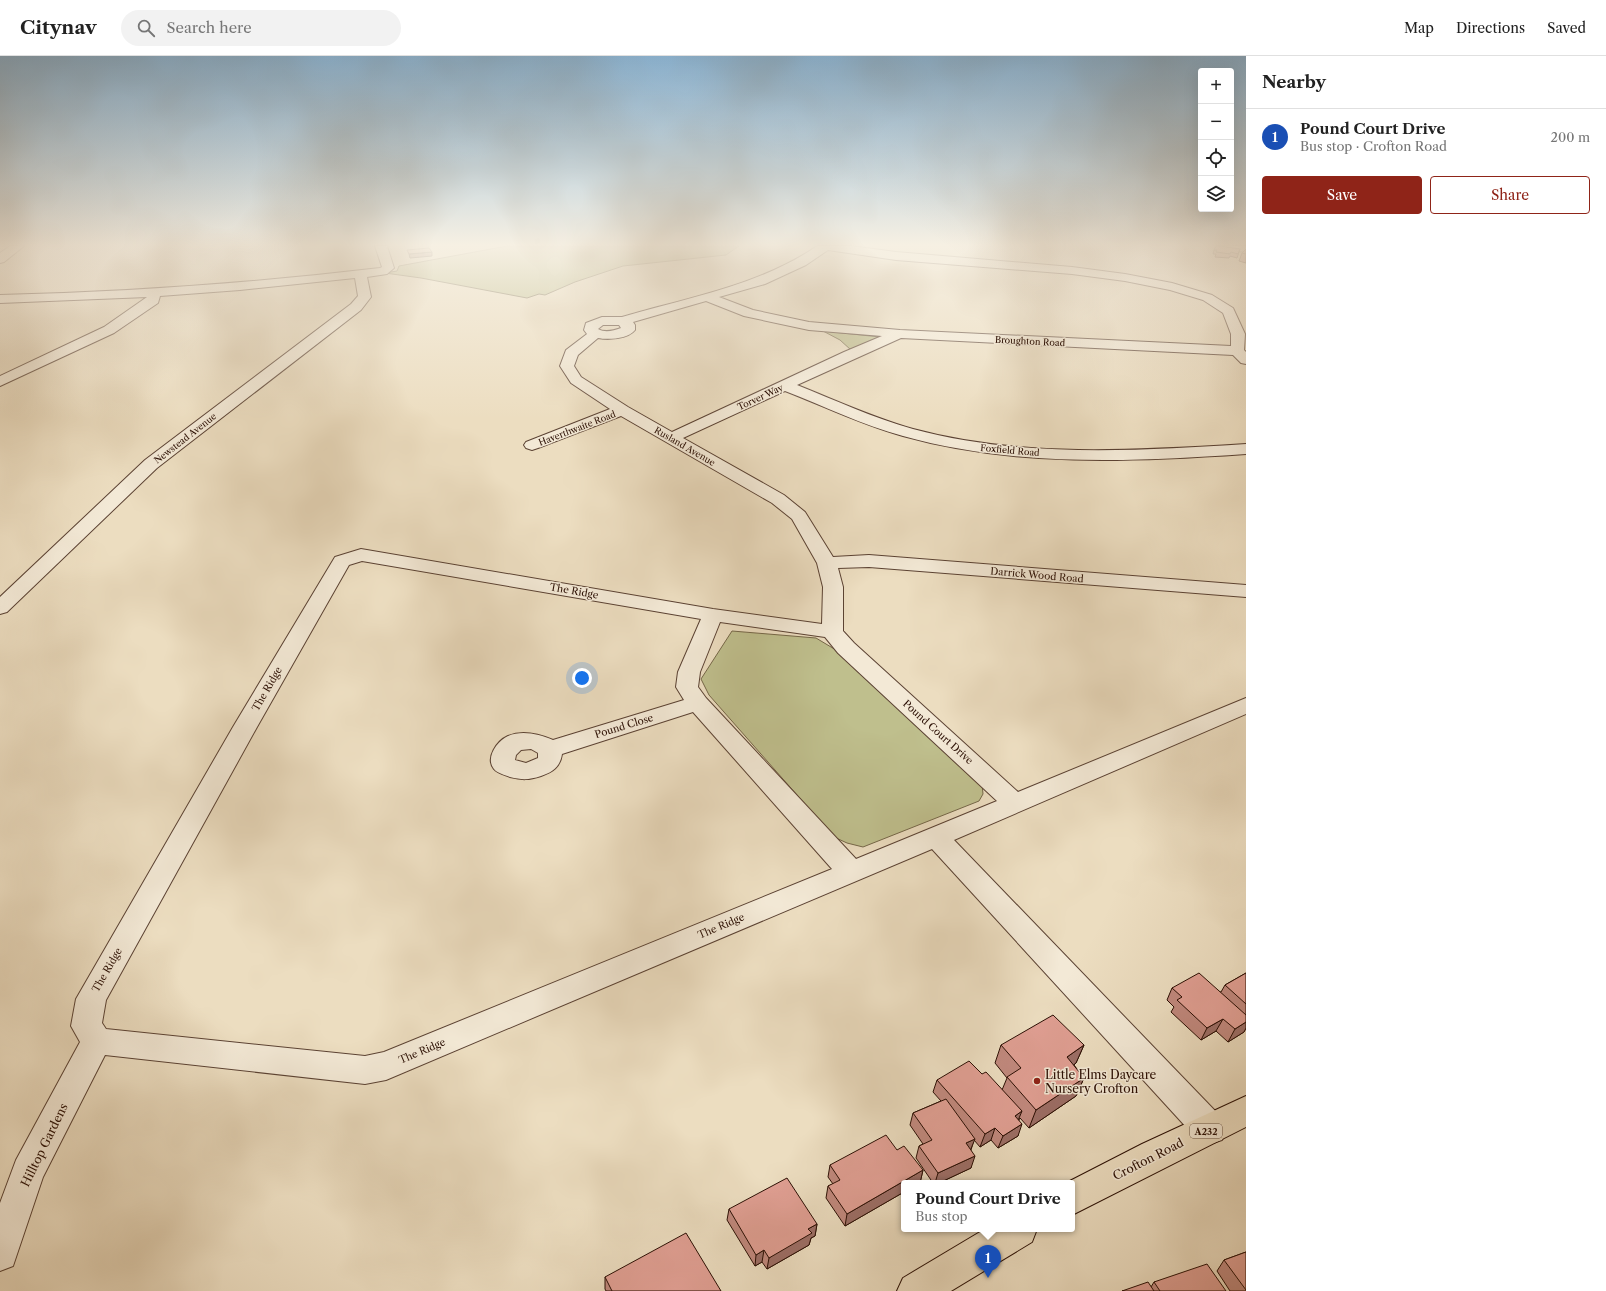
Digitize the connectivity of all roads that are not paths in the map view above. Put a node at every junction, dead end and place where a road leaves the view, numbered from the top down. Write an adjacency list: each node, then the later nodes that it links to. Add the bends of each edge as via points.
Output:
1 (148, 304): 10 (street, via 109,330)
2 (358, 304): 18 (street, Newstead Avenue, via 151,464)
3 (685, 304): 12 (street, Rusland Avenue, via 622,322 628,325 628,330 620,334 595,334 571,353 567,366 576,380)
4 (725, 304): 6 (street, Broughton Road, via 749,313)
5 (1219, 304): 9 (street, via 1228,311 1238,336)
6 (809, 326): 7 (street, Broughton Road); 8 (street)
7 (900, 334): 8 (street, Torver Way); 9 (street, Broughton Road)
8 (841, 347): 11 (street, Torver Way)
9 (1242, 356)
10 (0, 382)
11 (784, 385): 13 (street, Torver Way); 15 (street, Foxfield Road, via 879,423 970,446 1048,453 1131,454)
12 (622, 410): 13 (street, Rusland Avenue); 14 (street, Haverthwaite Road)
13 (671, 438): 16 (street, Rusland Avenue, via 778,499 799,516)
14 (532, 445)
15 (1246, 449)
16 (827, 563): 17 (street, Darrick Wood Road, via 869,561); 20 (street, Rusland Avenue, via 833,587)
17 (1246, 591)
18 (0, 608)
19 (713, 615): 20 (street); 21 (street, via 689,672 687,688); 27 (street, The Ridge, via 361,555 342,561 245,726 91,999 86,1026)
20 (832, 632): 24 (street, Pound Court Drive, via 846,648)
21 (698, 703): 23 (street, Pound Close); 26 (street)
22 (1246, 705): 24 (street)
23 (551, 749)
24 (1015, 803): 25 (street)
25 (936, 837): 26 (street, The Ridge); 29 (street)
26 (851, 872): 27 (street, The Ridge, via 386,1066 365,1070)
27 (97, 1041): 32 (street, Hilltop Gardens, via 28,1172)
28 (1246, 1111): 29 (main road, Crofton Road / A232)
29 (1210, 1129): 30 (main road, Crofton Road / A232)
30 (1075, 1196)
31 (1014, 1232): 33 (main road)
32 (0, 1253)
33 (916, 1291)

